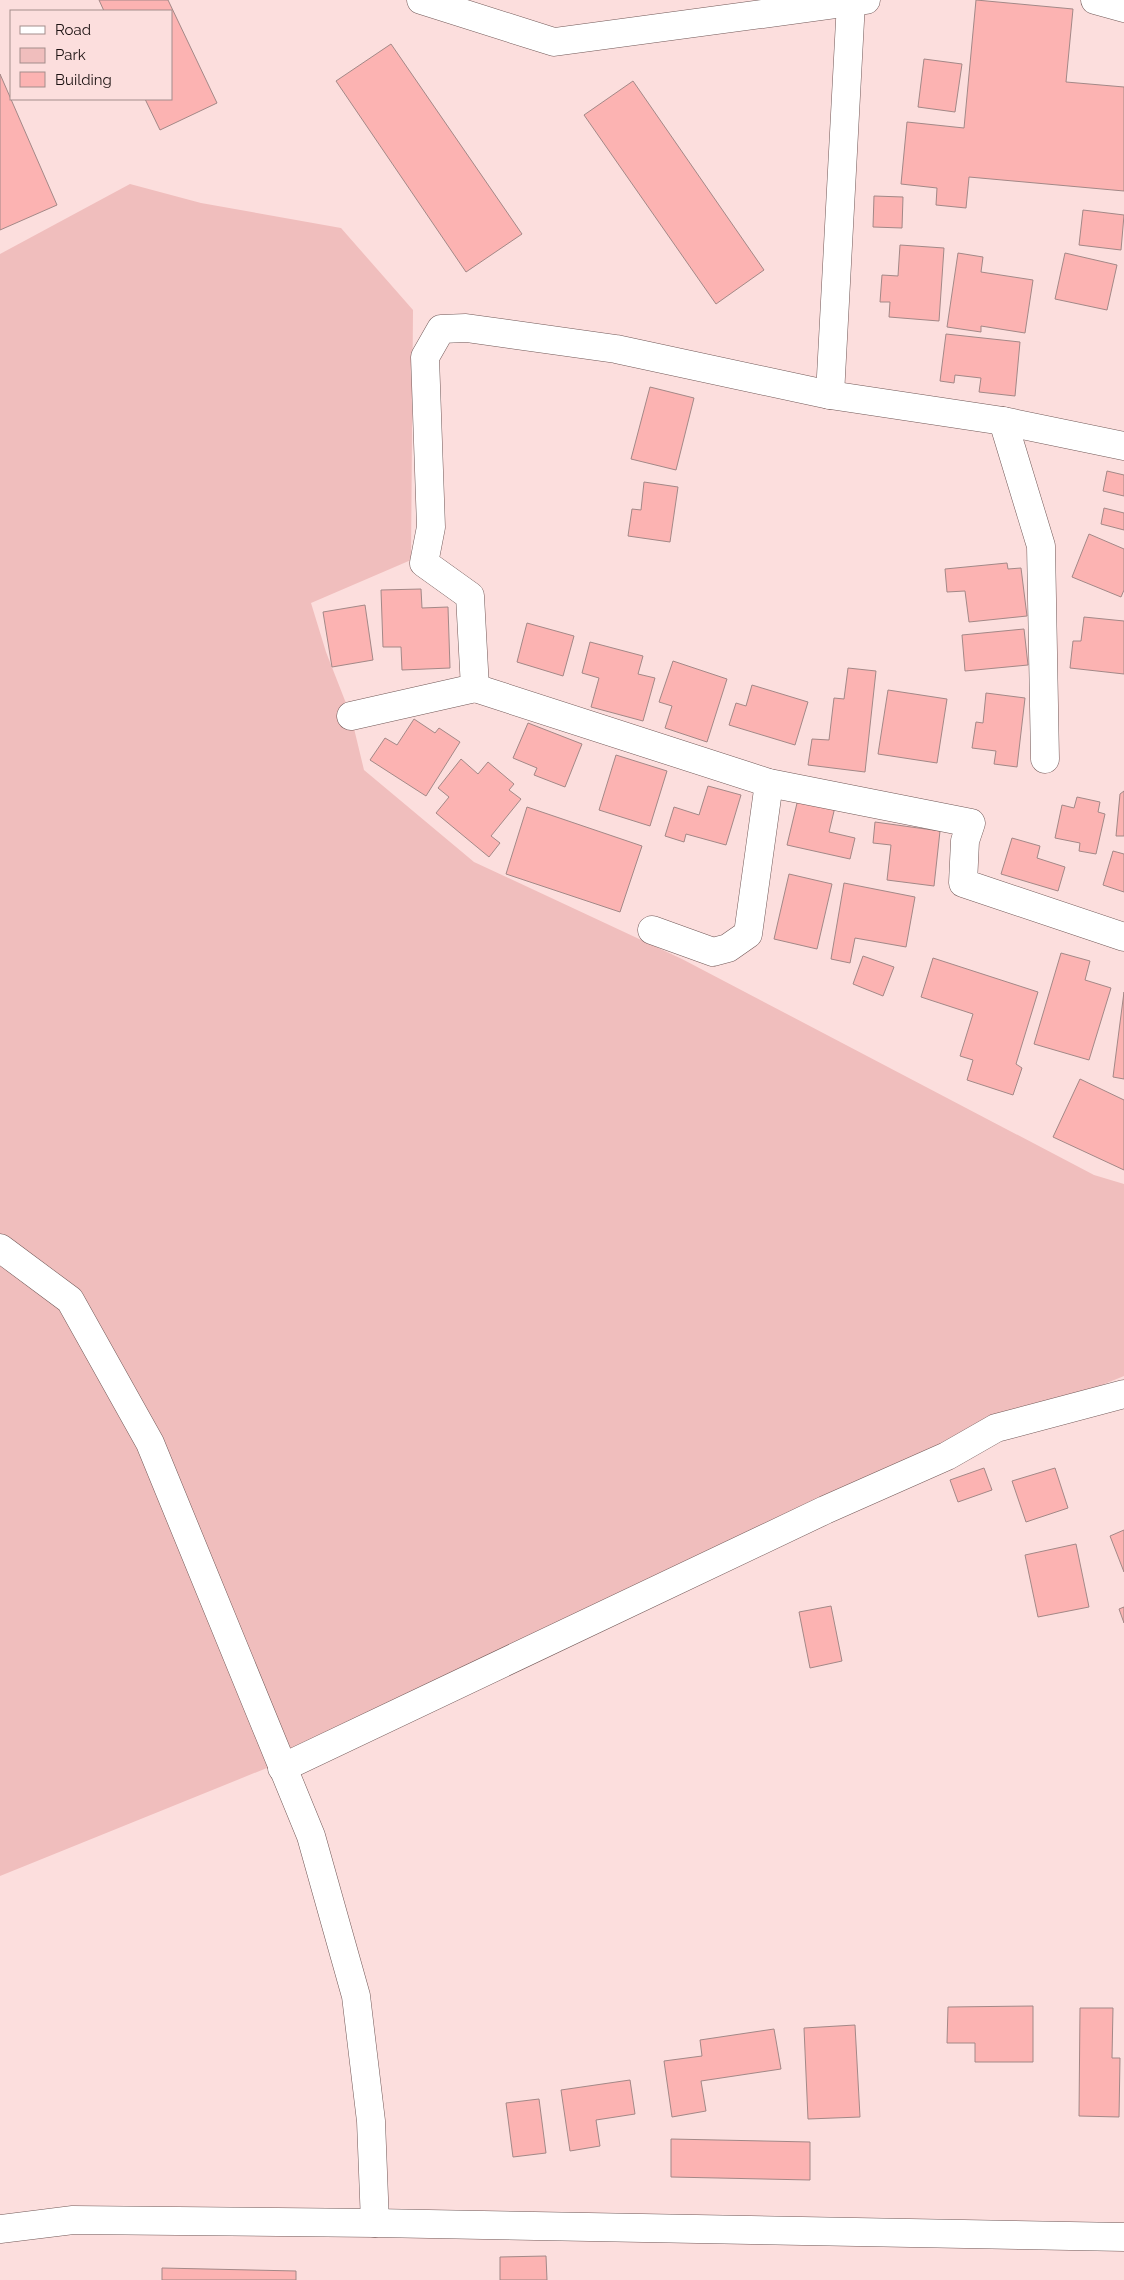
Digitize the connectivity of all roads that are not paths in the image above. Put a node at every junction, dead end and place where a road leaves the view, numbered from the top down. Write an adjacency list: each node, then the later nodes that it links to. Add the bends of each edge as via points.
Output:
1 (421, 0): 4 (street, via 554,42)
2 (1095, 0): 5 (street)
3 (858, 1): 4 (street); 6 (street)
4 (822, 3)
5 (1124, 8)
6 (830, 395): 7 (street); 9 (street, via 616,349 466,328 441,329 425,357 432,527 424,563 470,596)
7 (1003, 421): 8 (street); 11 (street, via 1041,546)
8 (1124, 446)
9 (475, 688): 10 (street); 12 (street)
10 (352, 716)
11 (1046, 760)
12 (769, 783): 13 (street, via 748,934 728,948 713,952); 14 (street, via 971,823 965,842 963,882)
13 (652, 930)
14 (1124, 937)
15 (0, 1248): 17 (street, via 70,1300 150,1443)
16 (1124, 1394): 17 (street, via 996,1428 947,1456 825,1510)
17 (282, 1768): 18 (street, via 311,1836 356,1996 371,2121)
18 (375, 2223): 19 (street, via 73,2220); 20 (street)
19 (0, 2229)
20 (1124, 2237)

